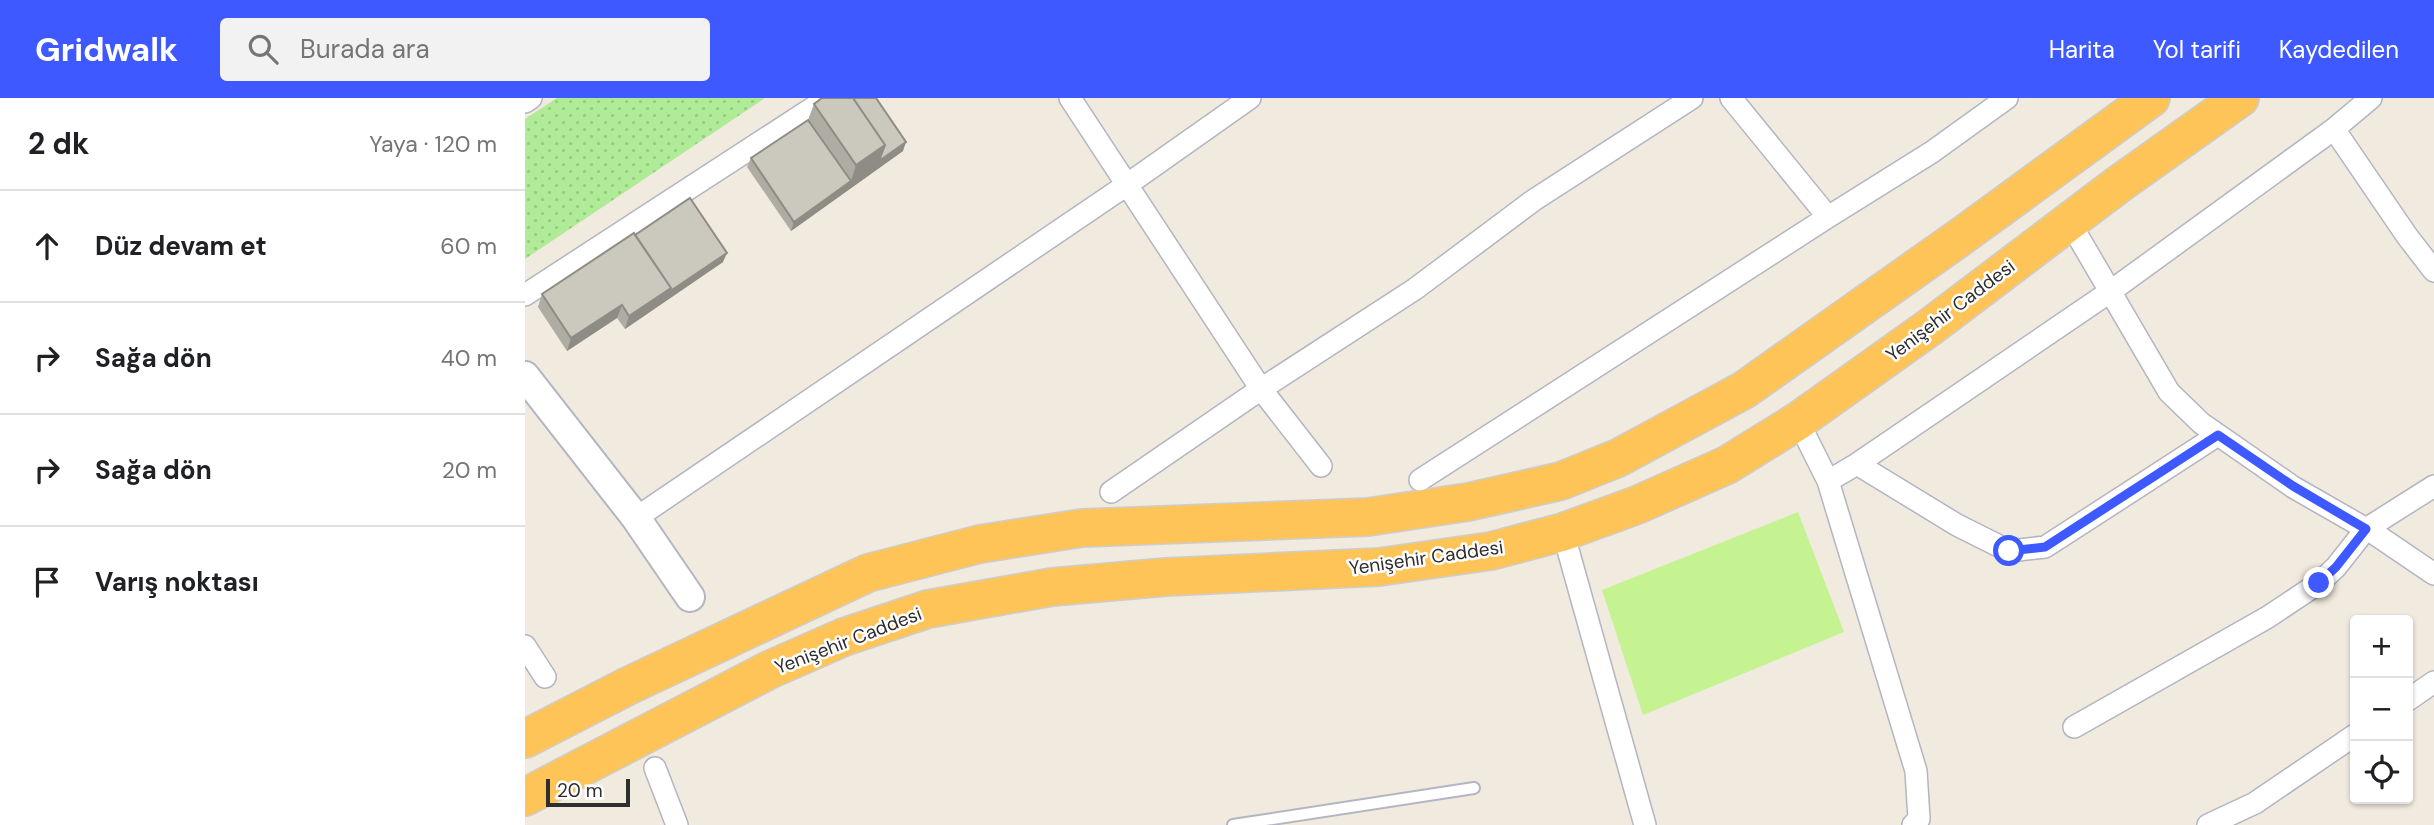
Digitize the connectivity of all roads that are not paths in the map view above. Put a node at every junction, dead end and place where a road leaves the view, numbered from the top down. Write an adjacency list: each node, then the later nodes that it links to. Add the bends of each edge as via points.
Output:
1 (531, 98): 11 (street)
2 (828, 98): 18 (street)
3 (1070, 98): 13 (street)
4 (1250, 98): 13 (street)
5 (1692, 98): 20 (street, via 1534,200 1415,289)
6 (1731, 98): 14 (street)
7 (2007, 98): 14 (street)
8 (2151, 98): 40 (highway, via 1744,390 1618,458 1561,481 1468,502 1369,517 1082,528 980,544 868,573)
9 (2240, 98): 15 (highway, Yenişehir Caddesi)
10 (2371, 98): 12 (street)
11 (525, 102)
12 (2334, 129): 16 (street); 17 (street)
13 (1128, 184): 20 (street); 29 (street)
14 (1828, 217): 25 (street)
15 (2069, 221): 17 (street); 21 (highway, Yenişehir Caddesi)
16 (2434, 271)
17 (2111, 291): 22 (street, via 2169,392); 23 (street)
18 (525, 295)
19 (525, 376): 29 (street)
20 (1261, 389): 24 (street); 28 (street)
21 (1798, 421): 26 (street); 31 (highway, Yenişehir Caddesi, via 1727,465)
22 (2218, 435): 23 (street, via 2045,547 2009,551); 30 (street)
23 (1857, 464): 26 (street)
24 (1321, 466)
25 (1420, 480)
26 (1828, 481): 47 (street, via 1916,771 1919,819)
27 (2434, 486): 30 (street)
28 (1111, 492)
29 (636, 518): 33 (street)
30 (2366, 529): 32 (street); 38 (street, via 2319,583)
31 (1563, 532): 43 (highway, Yenişehir Caddesi, via 1491,551 1379,568 1052,587 928,609 844,637 769,670); 46 (street)
32 (2434, 575)
33 (690, 597)
34 (525, 646): 35 (street)
35 (545, 677)
36 (2434, 682): 37 (street)
37 (2413, 696)
38 (2074, 727)
39 (2350, 738): 48 (street, via 2255,803)
40 (525, 739)
41 (655, 768): 44 (street)
42 (1474, 788): 45 (lane)
43 (525, 797)
44 (677, 825)
45 (1233, 825)
46 (1645, 825)
47 (1913, 825)
48 (2208, 825)

